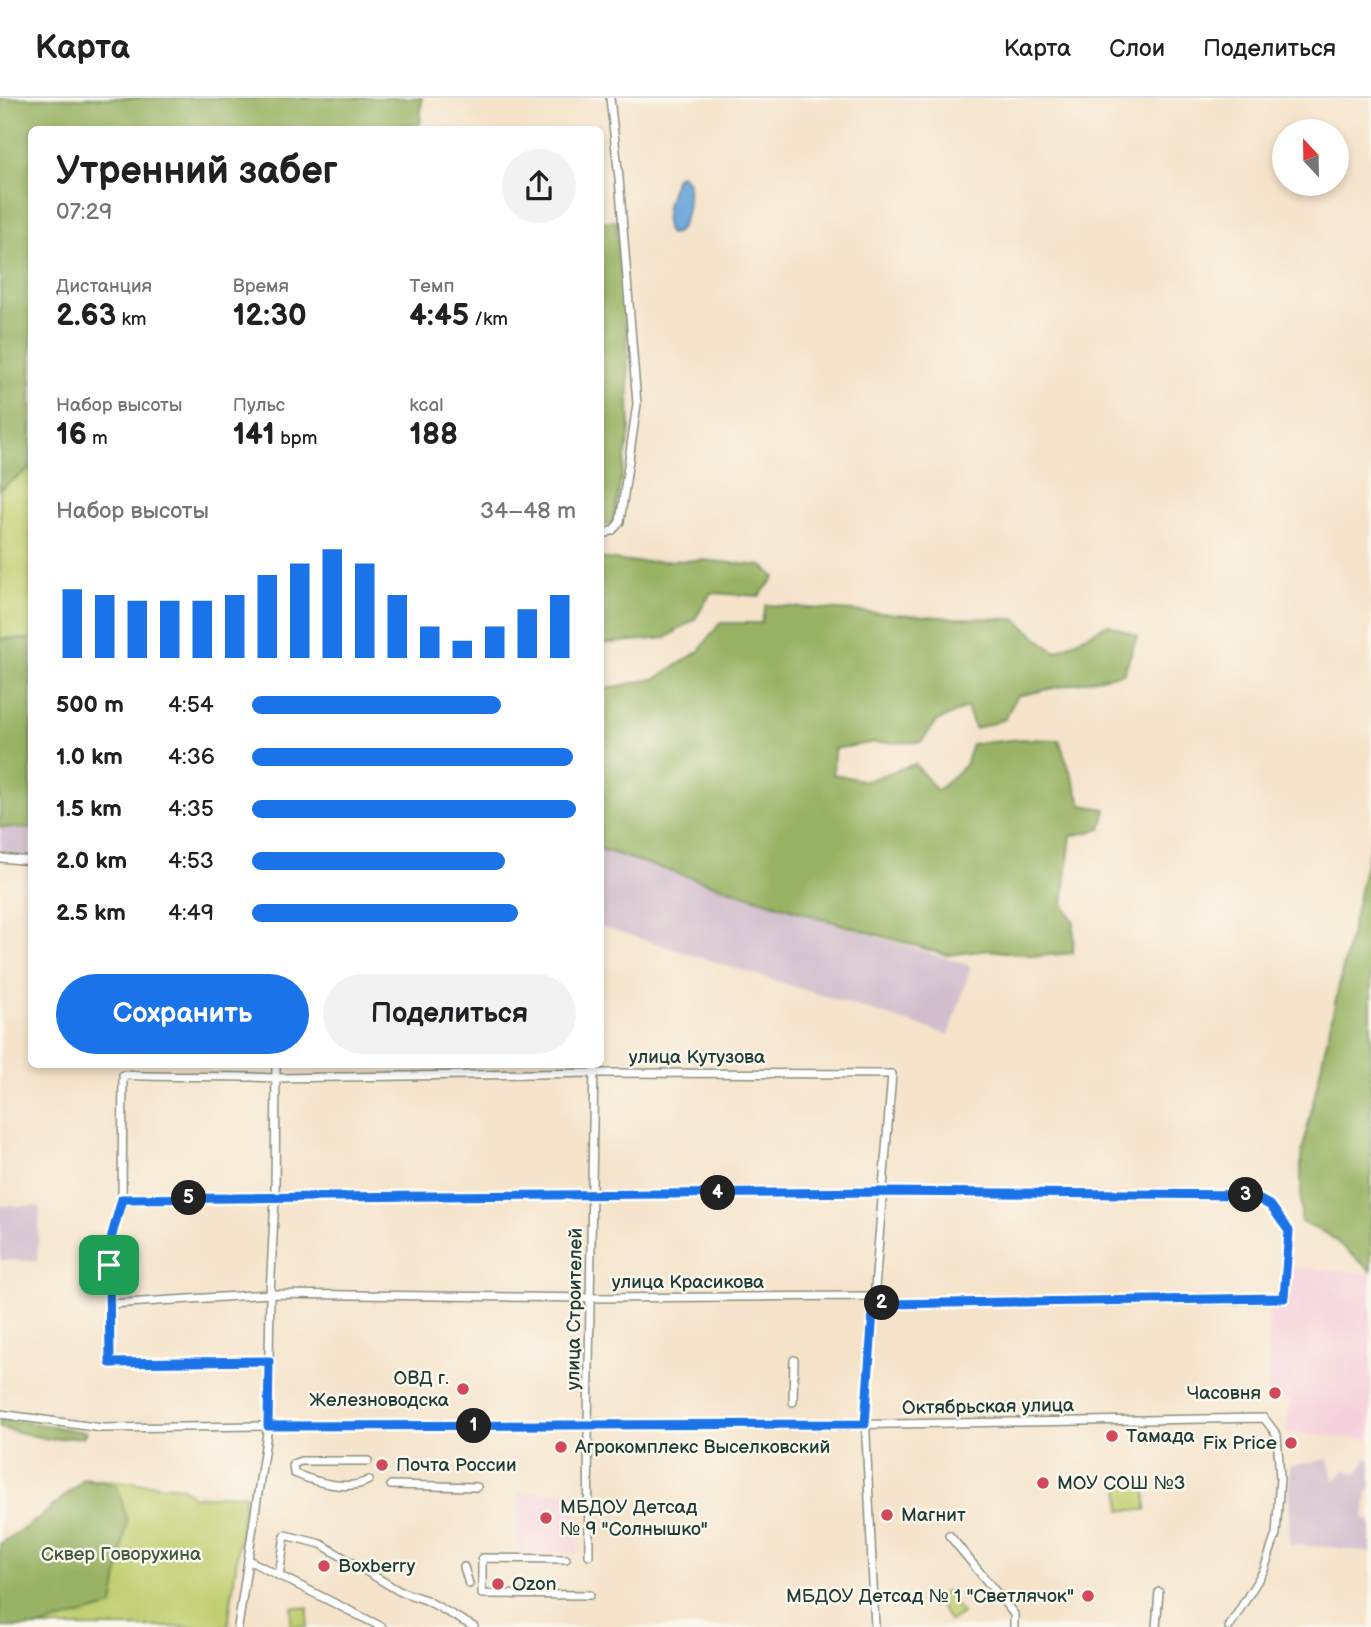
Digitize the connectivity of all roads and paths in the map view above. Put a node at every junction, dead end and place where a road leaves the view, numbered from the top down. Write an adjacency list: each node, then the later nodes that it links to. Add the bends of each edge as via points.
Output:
1 (610, 98): 2 (street, via 637,404 621,522)
2 (604, 534)
3 (0, 858): 4 (street)
4 (28, 861)
5 (276, 1068): 7 (street)
6 (594, 1068): 7 (street, улица Кутузова); 8 (street, улица Кутузова, via 892,1074); 9 (street, улица Строителей)
7 (276, 1078): 10 (street); 11 (street, улица Кутузова, via 123,1075)
8 (881, 1192): 9 (street); 13 (street); 13 (street, улица Красикова, via 1251,1195 1271,1206 1289,1231 1284,1298 883,1304)
9 (593, 1194): 10 (street); 14 (street, улица Строителей)
10 (275, 1197): 11 (street); 12 (street)
11 (122, 1199): 15 (street, via 112,1235)
12 (270, 1294): 14 (street, улица Красикова); 15 (street, улица Красикова); 17 (street)
13 (874, 1297): 14 (street, улица Красикова); 20 (street)
14 (590, 1298): 22 (street, улица Строителей)
15 (110, 1304): 17 (street, via 110,1363)
16 (794, 1360): 18 (street)
17 (269, 1361): 21 (street)
18 (793, 1402)
19 (0, 1414): 21 (street, Октябрьская улица, via 102,1428)
20 (865, 1424): 22 (street, Октябрьская улица); 44 (street); 47 (street, Октябрьская улица, via 1264,1418 1277,1435 1276,1534 1264,1570)
21 (268, 1426): 22 (street, Октябрьская улица); 30 (street)
22 (588, 1426): 28 (street, улица Строителей)
23 (368, 1461): 24 (street, via 301,1461 293,1464 293,1469 314,1482 360,1485)
24 (369, 1480)
25 (394, 1484): 26 (street)
26 (475, 1485)
27 (949, 1535): 45 (street, via 1014,1614)
28 (589, 1555)
29 (566, 1559): 35 (street, via 482,1558 482,1594)
30 (248, 1560): 32 (street); 41 (street)
31 (464, 1567): 33 (street)
32 (279, 1576): 36 (street, via 285,1535 321,1544 399,1591); 42 (street)
33 (469, 1584)
34 (1159, 1592): 46 (street)
35 (590, 1595)
36 (432, 1604): 37 (street); 38 (street)
37 (448, 1612): 39 (street); 40 (street)
38 (432, 1613)
39 (447, 1621)
40 (465, 1624): 43 (street)
41 (238, 1627)
42 (382, 1627)
43 (474, 1627)
44 (875, 1627)
45 (1014, 1627)
46 (1156, 1627)
47 (1229, 1627)

